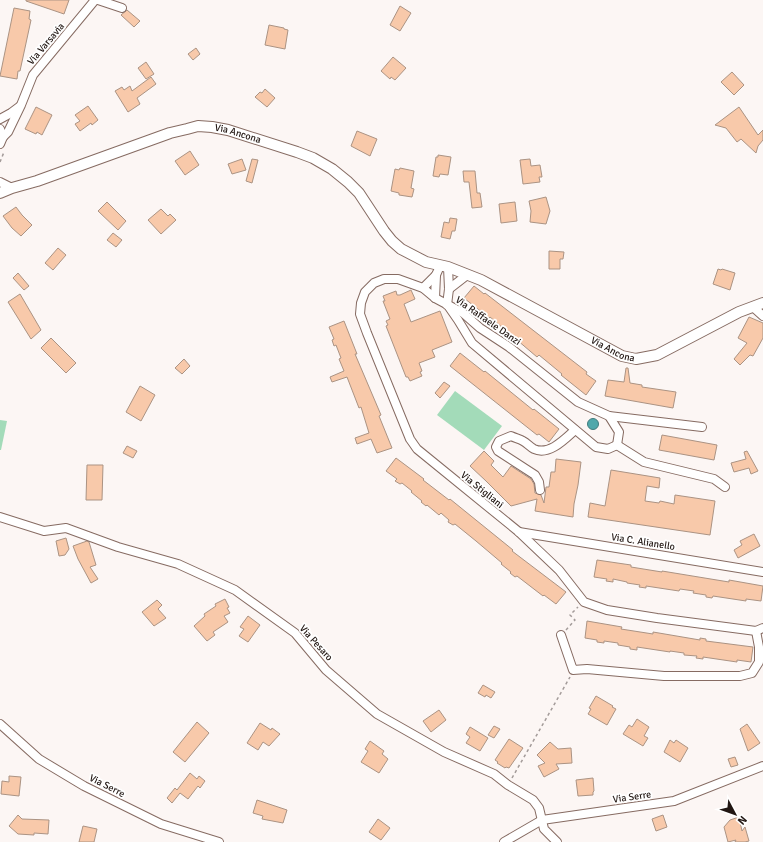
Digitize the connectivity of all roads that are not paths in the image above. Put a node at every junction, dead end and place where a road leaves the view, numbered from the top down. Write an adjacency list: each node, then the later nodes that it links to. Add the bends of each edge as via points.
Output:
1 (96, 0): 2 (street); 3 (street, Via Varsavia, via 33,75)
2 (122, 8)
3 (21, 105): 4 (street); 5 (street, Via Varsavia, via 8,132)
4 (0, 119)
5 (1, 137)
6 (0, 182): 7 (street)
7 (12, 188): 8 (street, Via Ancona); 9 (street, Via Ancona, via 198,126 228,130 297,152 332,169 359,193 392,241 412,256)
8 (0, 194)
9 (441, 269): 10 (street, Via Ancona); 11 (street); 12 (street); 13 (street)
10 (467, 275): 12 (street); 16 (street, Via Ancona, via 481,280 622,356 636,359 657,356)
11 (423, 288): 13 (street, Via Stigliani); 27 (street, Via Stigliani, via 398,279 384,279 374,283 365,292 361,303 360,314 366,333 416,449)
12 (450, 289): 15 (street)
13 (435, 298): 15 (street, Via Stigliani)
14 (763, 303): 16 (street, Via Ancona)
15 (447, 305): 18 (street, Via Raffaele Danzi, via 463,313); 19 (street, Via Raffaele Danzi)
16 (752, 307): 17 (street)
17 (763, 316)
18 (480, 328): 19 (street); 20 (street, Via Raffaele Danzi, via 509,347 578,402)
19 (468, 339): 22 (street, Via Raffaele Danzi)
20 (609, 416): 21 (street, Via Raffaele Danzi); 23 (street, via 618,432)
21 (702, 427)
22 (575, 430): 23 (street, Via Raffaele Danzi, via 596,447 608,449); 25 (street, via 548,450 542,451 511,436 499,441 496,447 498,451 536,475)
23 (617, 445): 24 (street, via 644,462 714,479)
24 (725, 487)
25 (540, 490)
26 (0, 517): 33 (street, Via Pesaro, via 44,531 66,528 118,547 178,564 235,590 295,633 326,670 377,714 444,752 494,774 533,800 539,808)
27 (519, 532): 28 (street, Via C. Alianello); 29 (street, Via Stigliani, via 559,570 584,602 607,610 656,618)
28 (763, 572)
29 (759, 630): 30 (street, via 759,662 752,673 740,676 664,676 573,670)
30 (561, 635)
31 (0, 724): 34 (street, Via Serre, via 39,759 84,786 161,824)
32 (763, 766): 33 (street, Via Serre, via 674,800)
33 (542, 820): 35 (street, Via Serre); 36 (street, Via Pesaro, via 544,829)
34 (219, 842)
35 (504, 842)
36 (557, 842)

